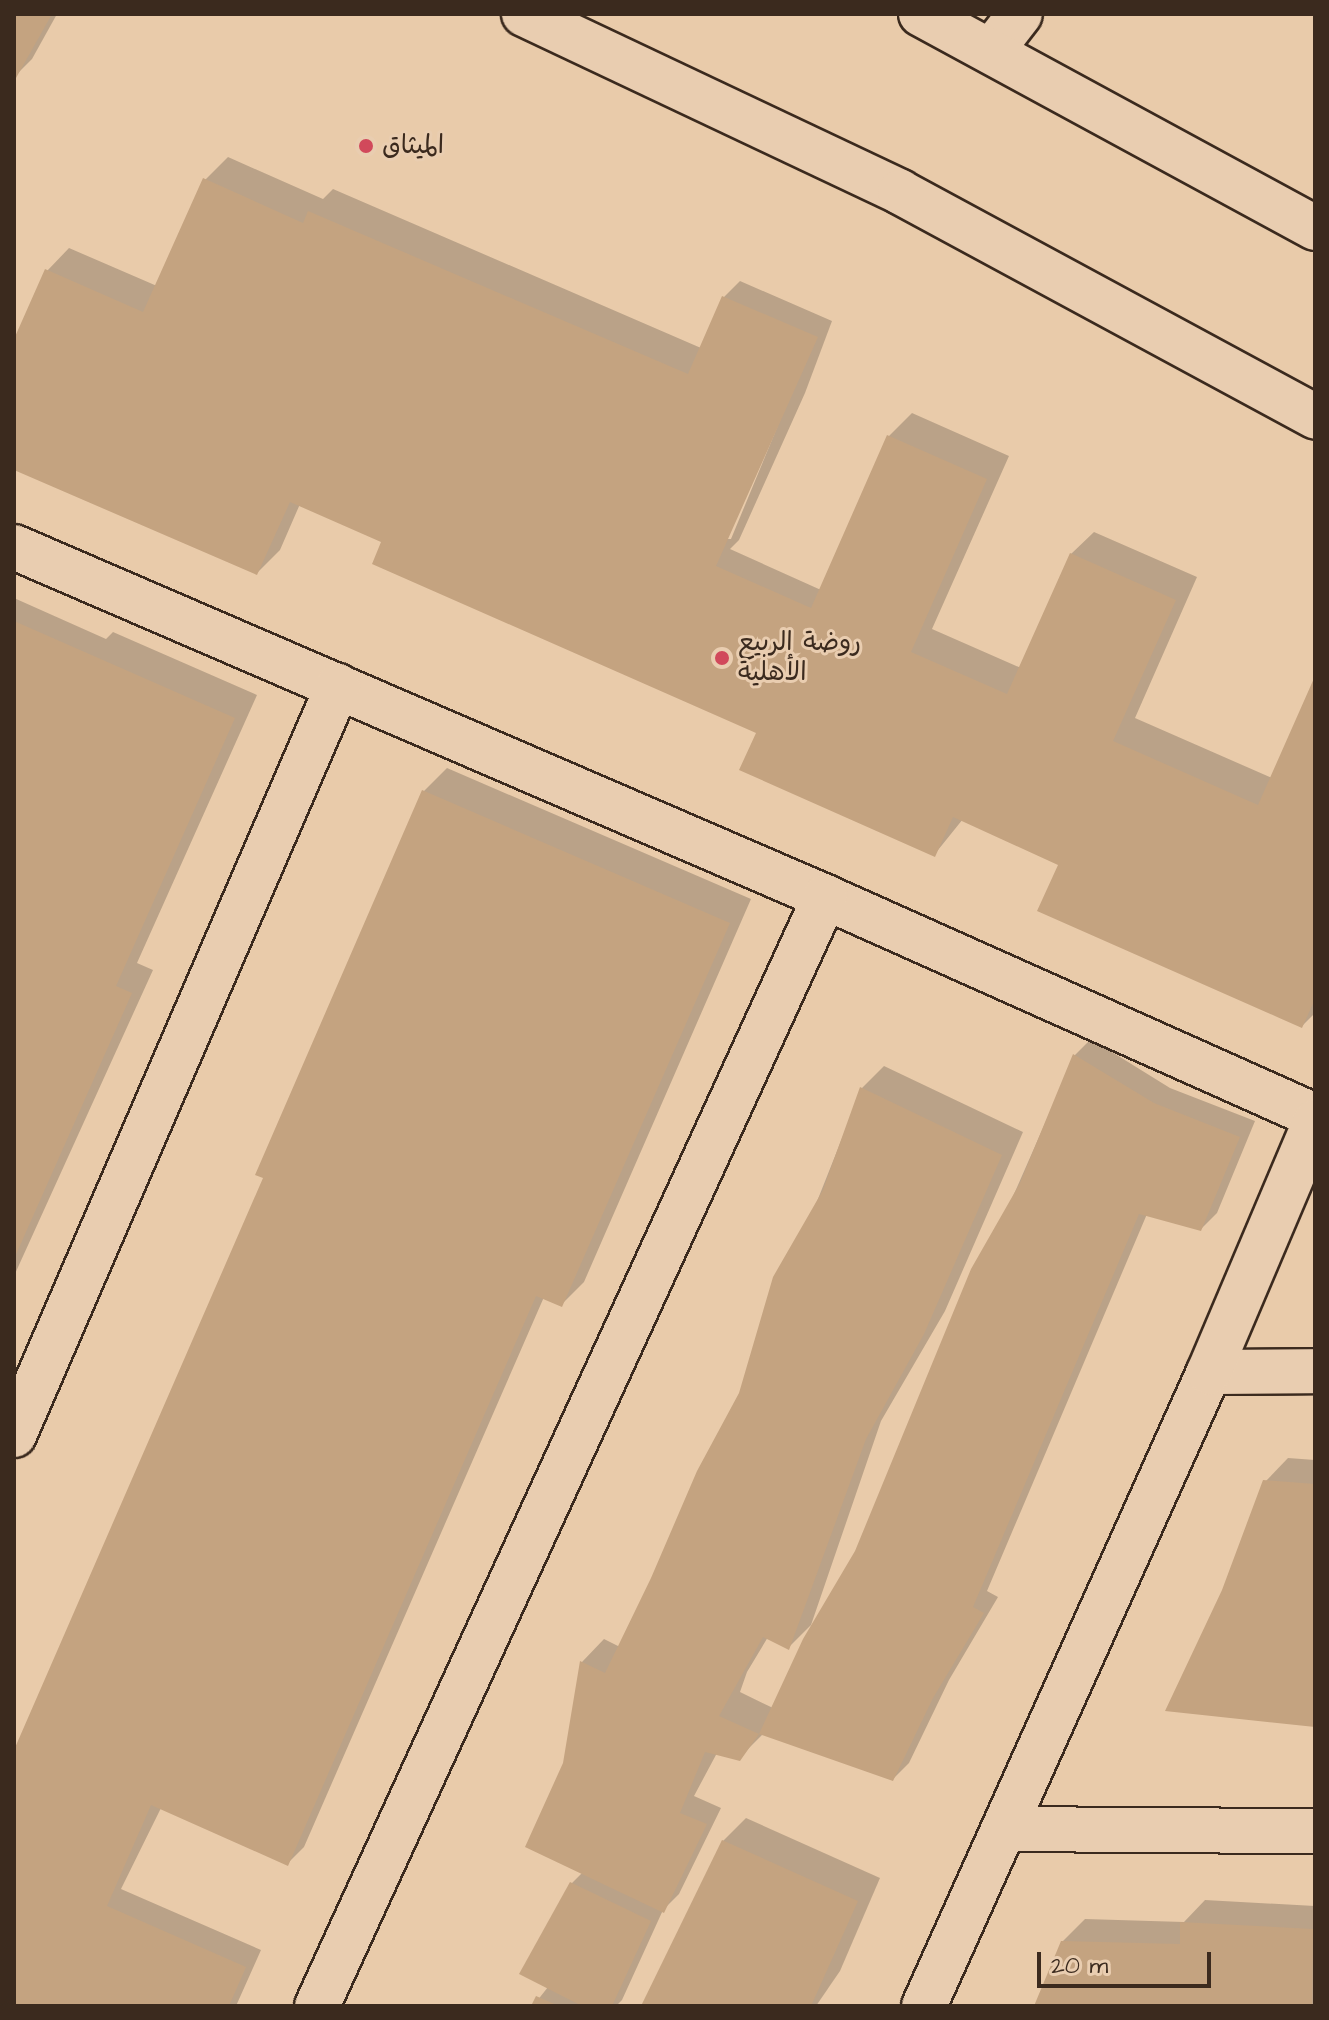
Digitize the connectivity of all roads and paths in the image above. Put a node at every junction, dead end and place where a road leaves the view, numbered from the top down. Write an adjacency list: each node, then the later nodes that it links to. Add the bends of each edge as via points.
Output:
1 (524, 14): 6 (main road, via 900,192)
2 (921, 14): 4 (main road)
3 (1020, 14): 4 (main road)
4 (993, 49): 5 (main road)
5 (1315, 228)
6 (1315, 416)
7 (14, 547): 8 (main road)
8 (338, 686): 9 (main road); 14 (main road)
9 (825, 897): 10 (main road); 17 (main road)
10 (1315, 1116)
11 (1315, 1122): 13 (main road)
12 (1315, 1371): 13 (main road)
13 (1209, 1372): 15 (main road)
14 (14, 1435)
15 (1004, 1829): 16 (main road); 18 (main road)
16 (1315, 1831)
17 (317, 2006)
18 (924, 2006)

